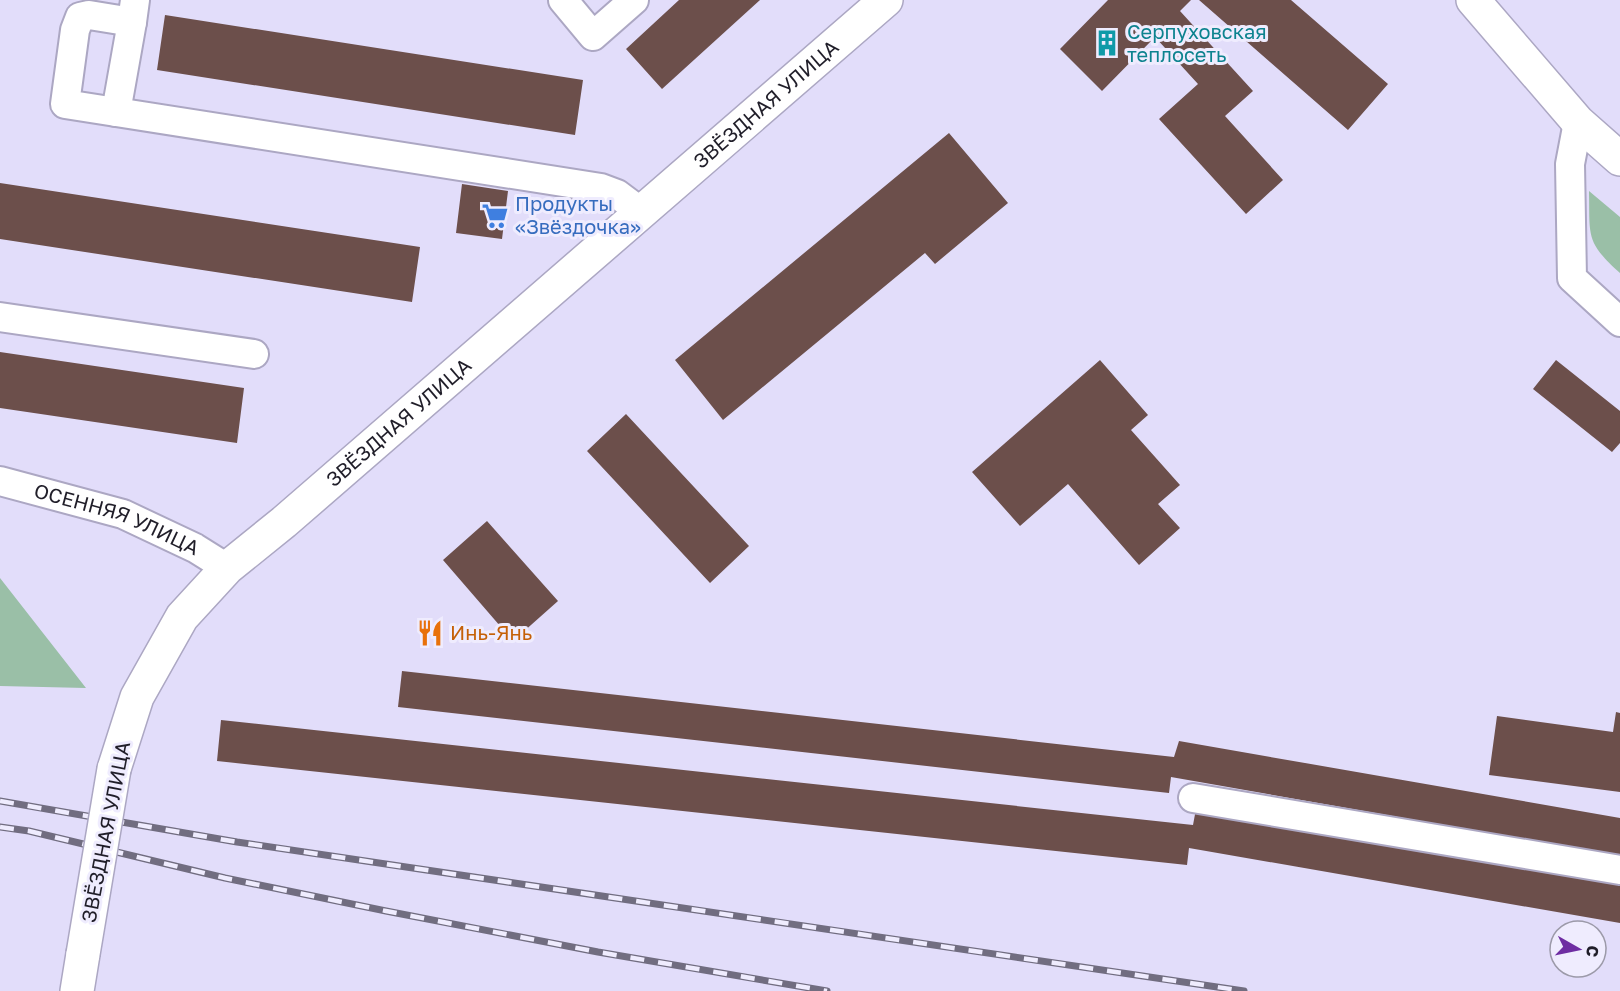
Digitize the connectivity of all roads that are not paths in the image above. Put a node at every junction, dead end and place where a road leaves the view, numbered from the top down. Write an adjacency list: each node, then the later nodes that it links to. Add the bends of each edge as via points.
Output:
1 (563, 0): 2 (street, via 593,36)
2 (634, 0)
3 (886, 0): 9 (main road, ЗВЁЗДНАЯ УЛИЦА)
4 (1473, 0): 7 (main road)
5 (133, 11): 6 (street); 6 (street, via 80,17 75,30 65,104)
6 (116, 112): 9 (street, via 601,189 618,194)
7 (1578, 122): 8 (main road); 11 (street, via 1570,164 1572,278)
8 (1620, 159)
9 (641, 212): 14 (main road, ЗВЁЗДНАЯ УЛИЦА)
10 (0, 318): 12 (street)
11 (1620, 322)
12 (254, 354)
13 (0, 481): 14 (street, ОСЕННЯЯ УЛИЦА, via 123,514 195,548)
14 (227, 568): 17 (main road, ЗВЁЗДНАЯ УЛИЦА, bridge, via 182,617 137,697 114,769)
15 (1193, 798): 16 (street)
16 (1620, 870)
17 (77, 991)

